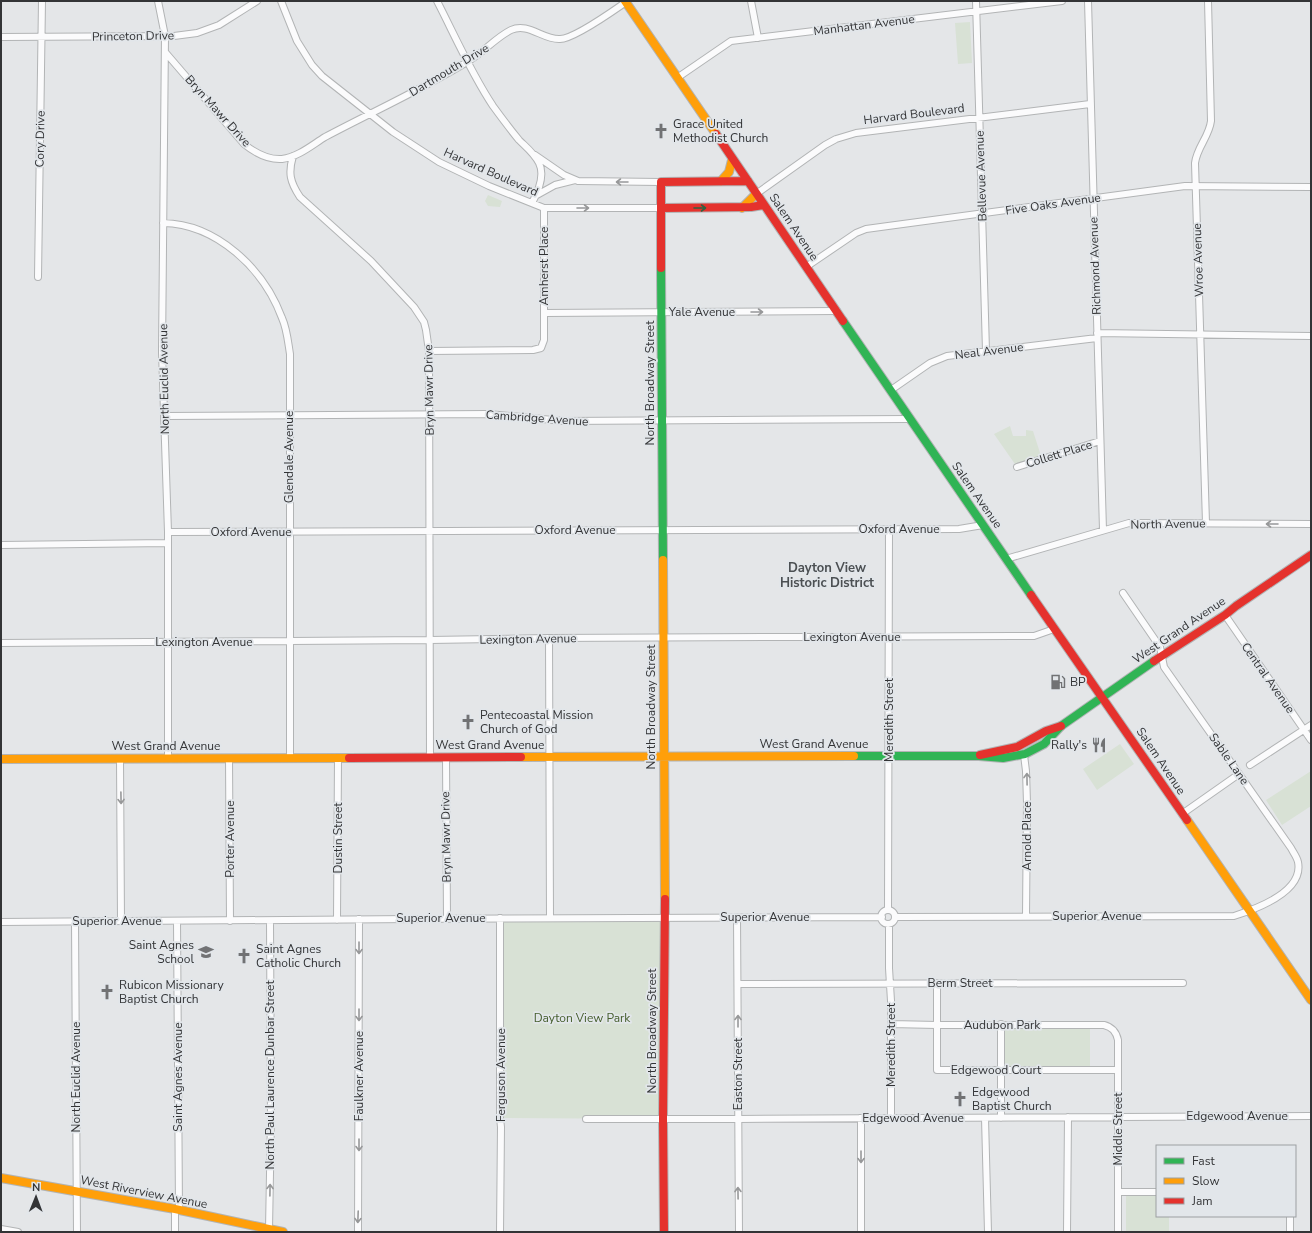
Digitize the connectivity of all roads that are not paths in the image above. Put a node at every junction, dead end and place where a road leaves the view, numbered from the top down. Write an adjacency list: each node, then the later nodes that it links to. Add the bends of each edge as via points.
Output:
1 (42, 1): 15 (street, Cory Drive)
2 (158, 1): 13 (street, North Euclid Avenue)
3 (257, 1): 13 (street, Princeton Drive, via 206,30)
4 (281, 1): 21 (street, Harvard Boulevard, via 297,42 312,64 330,83)
5 (437, 1): 18 (street)
6 (751, 1): 16 (street)
7 (976, 1): 12 (street, Bellevue Avenue)
8 (1062, 1): 12 (street, Manhattan Avenue)
9 (1088, 1): 20 (street, Richmond Avenue)
10 (1208, 1): 30 (street, Wroe Avenue, via 1211,121 1209,132 1196,155)
11 (625, 2): 18 (street, Dartmouth Drive, via 565,38 553,39 523,28 512,30); 19 (street, Salem Avenue)
12 (976, 11): 16 (street, Manhattan Avenue); 22 (street, Bellevue Avenue)
13 (165, 36): 15 (street, Princeton Drive); 17 (street, North Euclid Avenue)
14 (1, 37): 15 (street, Princeton Drive)
15 (42, 37): 43 (street, Cory Drive)
16 (758, 38): 19 (street, Manhattan Avenue, via 731,41)
17 (165, 52): 24 (street, Bryn Mawr Drive, via 244,144 267,158 282,159); 41 (street, North Euclid Avenue)
18 (468, 62): 21 (street, Dartmouth Drive); 23 (street, via 501,116)
19 (677, 78): 25 (street, Salem Avenue)
20 (1090, 104): 22 (street, Harvard Boulevard); 34 (street, Richmond Avenue)
21 (370, 115): 24 (street, Dartmouth Drive); 35 (street, Harvard Boulevard, via 439,162)
22 (979, 118): 32 (street, Harvard Boulevard, via 845,136 825,146); 40 (street, Bellevue Avenue)
23 (534, 154): 26 (street, Harvard Boulevard); 33 (street, via 540,164 541,176)
24 (293, 156): 50 (street, Bryn Mawr Drive, via 290,175 300,196 371,261 414,307 424,322)
25 (732, 160): 27 (street, via 729,172); 28 (street, Salem Avenue)
26 (574, 180): 29 (street, Harvard Boulevard, one-way to 26); 33 (street, Harvard Boulevard, via 555,185)
27 (721, 181): 28 (street, Harvard Boulevard); 29 (street, Harvard Boulevard)
28 (748, 181): 32 (street, Salem Avenue)
29 (661, 182): 38 (street, North Broadway Street)
30 (1196, 186): 31 (street, Five Oaks Avenue); 34 (street, Five Oaks Avenue); 47 (street, Wroe Avenue)
31 (1311, 187)
32 (756, 194): 36 (street, Salem Avenue); 39 (street)
33 (536, 195): 35 (street)
34 (1092, 198): 40 (street, Five Oaks Avenue); 48 (street, Richmond Avenue)
35 (532, 203): 37 (street, Harvard Boulevard)
36 (764, 205): 39 (street, Harvard Boulevard); 42 (street, Salem Avenue)
37 (544, 208): 38 (street, Harvard Boulevard, one-way to 38); 45 (street, Amherst Place)
38 (661, 208): 39 (street, Harvard Boulevard, one-way to 39); 46 (street, North Broadway Street)
39 (742, 208)
40 (982, 213): 42 (street, Five Oaks Avenue, via 860,231); 51 (street, Bellevue Avenue)
41 (163, 223): 54 (street, Glendale Avenue, via 187,227 218,240 247,262 268,288 287,334 290,354); 55 (street, North Euclid Avenue)
42 (806, 267): 44 (street, Salem Avenue)
43 (38, 277)
44 (837, 311): 46 (street, Yale Avenue, one-way to 44); 52 (street, Salem Avenue)
45 (544, 313): 46 (street, Yale Avenue); 50 (street, Amherst Place, via 543,342 541,348 536,350)
46 (662, 313): 57 (street, North Broadway Street)
47 (1200, 335): 48 (street, Neal Avenue); 49 (street, Neal Avenue); 60 (street, Wroe Avenue)
48 (1097, 336): 51 (street, Neal Avenue); 58 (street, Richmond Avenue)
49 (1311, 336)
50 (429, 351): 53 (street, Bryn Mawr Drive)
51 (986, 351): 52 (street, Neal Avenue, via 941,358)
52 (891, 390): 56 (street, Salem Avenue)
53 (429, 414): 54 (street, Cambridge Avenue); 57 (street, Cambridge Avenue, via 506,415 564,422); 67 (street, Bryn Mawr Drive)
54 (289, 415): 55 (street, Cambridge Avenue); 66 (street, Glendale Avenue)
55 (164, 416): 68 (street, North Euclid Avenue)
56 (910, 419): 57 (street, Cambridge Avenue); 62 (street, Salem Avenue)
57 (662, 421): 64 (street, North Broadway Street)
58 (1100, 441): 59 (street, Collett Place); 65 (street, Richmond Avenue)
59 (1017, 467)
60 (1206, 523): 61 (street, North Avenue, one-way to 60); 65 (street, North Avenue, via 1136,523)
61 (1311, 524)
62 (983, 525): 63 (street, Oxford Avenue, via 959,529); 72 (street, Salem Avenue)
63 (889, 529): 64 (street, Oxford Avenue); 76 (street, Meredith Street)
64 (662, 530): 67 (street, Oxford Avenue); 78 (street, North Broadway Street)
65 (1103, 530): 72 (street, North Avenue)
66 (290, 531): 67 (street, Oxford Avenue); 68 (street, Oxford Avenue); 80 (street, Glendale Avenue)
67 (430, 531): 79 (street, Bryn Mawr Drive)
68 (168, 532): 69 (street, North Euclid Avenue)
69 (168, 543): 70 (street); 81 (street, North Euclid Avenue)
70 (1, 545)
71 (1311, 555): 74 (street, West Grand Avenue)
72 (1006, 559): 75 (street, Salem Avenue)
73 (1123, 593): 83 (street, Sable Lane, via 1160,647)
74 (1225, 615): 83 (street, West Grand Avenue); 87 (street, Central Avenue)
75 (1054, 629): 76 (street, Lexington Avenue, via 1034,636); 84 (street, Salem Avenue)
76 (888, 637): 78 (street, Lexington Avenue); 91 (street, Meredith Street)
77 (549, 638): 78 (street, Lexington Avenue); 79 (street, Lexington Avenue); 89 (street)
78 (662, 638): 90 (street, North Broadway Street)
79 (430, 640): 80 (street, Lexington Avenue); 95 (street, Bryn Mawr Drive)
80 (290, 641): 81 (street, Lexington Avenue); 99 (street, Glendale Avenue)
81 (168, 642): 82 (street, Lexington Avenue); 97 (street, North Euclid Avenue)
82 (1, 643)
83 (1161, 656): 84 (street, West Grand Avenue); 103 (street, Sable Lane, via 1164,667)
84 (1102, 698): 86 (street, West Grand Avenue); 104 (street, Salem Avenue)
85 (1311, 725): 87 (street)
86 (1061, 726): 92 (street, West Grand Avenue, via 1041,733 1022,746); 93 (street, West Grand Avenue, via 1054,736)
87 (1304, 730): 88 (street, Central Avenue); 102 (street)
88 (1311, 740)
89 (549, 756): 90 (street, West Grand Avenue); 96 (street, West Grand Avenue); 108 (street)
90 (663, 756): 91 (street, West Grand Avenue); 114 (street, North Broadway Street)
91 (889, 756): 92 (street, West Grand Avenue); 105 (street, Meredith Street)
92 (979, 756): 93 (street, West Grand Avenue, via 995,759)
93 (1024, 756): 107 (street, Arnold Place, one-way to 93, via 1027,803)
94 (338, 757): 95 (street, West Grand Avenue); 99 (street, West Grand Avenue); 115 (street, Dustin Street)
95 (430, 757): 96 (street, West Grand Avenue)
96 (446, 757): 112 (street, Bryn Mawr Drive)
97 (168, 758): 98 (street, West Grand Avenue); 101 (street, West Grand Avenue)
98 (229, 758): 99 (street, West Grand Avenue); 120 (street, Porter Avenue)
99 (290, 758)
100 (1, 759): 101 (street, West Grand Avenue)
101 (120, 759): 118 (street, one-way to 118)
102 (1250, 765)
103 (1239, 774): 104 (street); 106 (street, Sable Lane, via 1291,848 1298,864 1292,886 1277,898)
104 (1182, 814): 106 (street, Salem Avenue)
105 (888, 910): 110 (street); 111 (street, via 893,912)
106 (1250, 911): 107 (street, Superior Avenue, via 1234,916); 128 (street, Salem Avenue)
107 (1026, 916): 111 (street, Superior Avenue)
108 (550, 917): 113 (street, Superior Avenue); 114 (street, Superior Avenue)
109 (737, 917): 110 (street, Superior Avenue); 114 (street, Superior Avenue); 127 (street, Easton Street)
110 (882, 917): 123 (street, via 884,922)
111 (895, 917): 123 (street)
112 (447, 918): 113 (street, Superior Avenue); 116 (street, Superior Avenue)
113 (500, 918): 158 (street, Ferguson Avenue)
114 (664, 918): 143 (street, North Broadway Street)
115 (338, 920): 116 (street, Superior Avenue); 121 (street, Superior Avenue)
116 (359, 920): 157 (street, Faulkner Avenue, one-way to 157)
117 (75, 921): 118 (street, Superior Avenue); 122 (street, Superior Avenue); 146 (street, North Euclid Avenue)
118 (121, 921): 119 (street, Superior Avenue)
119 (177, 921): 120 (street, Superior Avenue); 149 (street, Saint Agnes Avenue)
120 (230, 921): 121 (street, Superior Avenue)
121 (270, 921): 151 (street, North Paul Laurence Dunbar Street, one-way to 121)
122 (1, 922)
123 (889, 924): 124 (street, Meredith Street)
124 (890, 983): 125 (street, Berm Street); 127 (street, Berm Street); 129 (street, Meredith Street)
125 (937, 983): 126 (street, Berm Street); 131 (street, Edgewood Court)
126 (1183, 983)
127 (738, 984): 144 (street, Easton Street, one-way to 127)
128 (1311, 1000)
129 (891, 1024): 131 (street, Audubon Park); 139 (street, Meredith Street)
130 (1001, 1024): 131 (street, Audubon Park); 132 (street, Audubon Park, via 1104,1025); 133 (street)
131 (937, 1025): 133 (street, Edgewood Court, via 937,1070)
132 (1112, 1028): 134 (street, Middle Street, via 1118,1040)
133 (1002, 1070): 134 (street, Edgewood Court); 141 (street)
134 (1118, 1070): 137 (street, Middle Street)
135 (1311, 1116): 137 (street, Edgewood Avenue)
136 (1068, 1117): 137 (street, Edgewood Avenue); 141 (street, Edgewood Avenue); 163 (street)
137 (1118, 1117): 147 (street, Middle Street)
138 (861, 1118): 139 (street, Edgewood Avenue); 144 (street, Edgewood Avenue); 161 (street, one-way to 161)
139 (891, 1118): 140 (street, Edgewood Avenue)
140 (985, 1118): 141 (street, Edgewood Avenue); 162 (street)
141 (1001, 1118)
142 (586, 1119): 143 (street, Edgewood Avenue)
143 (663, 1119): 144 (street, Edgewood Avenue); 159 (street, North Broadway Street)
144 (738, 1119): 160 (street, Easton Street, one-way to 144)
145 (1, 1178): 146 (street, West Riverview Avenue)
146 (76, 1191): 149 (street, West Riverview Avenue); 154 (street, North Euclid Avenue)
147 (1118, 1192): 148 (street); 164 (street, Middle Street)
148 (1156, 1192)
149 (177, 1209): 151 (street, West Riverview Avenue); 155 (street, Saint Agnes Avenue)
150 (1290, 1217): 165 (street)
151 (269, 1228): 156 (street, West Riverview Avenue)
152 (1, 1229): 153 (street)
153 (18, 1232)
154 (77, 1232)
155 (175, 1232)
156 (282, 1232)
157 (358, 1232)
158 (500, 1232)
159 (664, 1232)
160 (738, 1232)
161 (861, 1232)
162 (988, 1232)
163 (1067, 1232)
164 (1118, 1232)
165 (1290, 1232)

